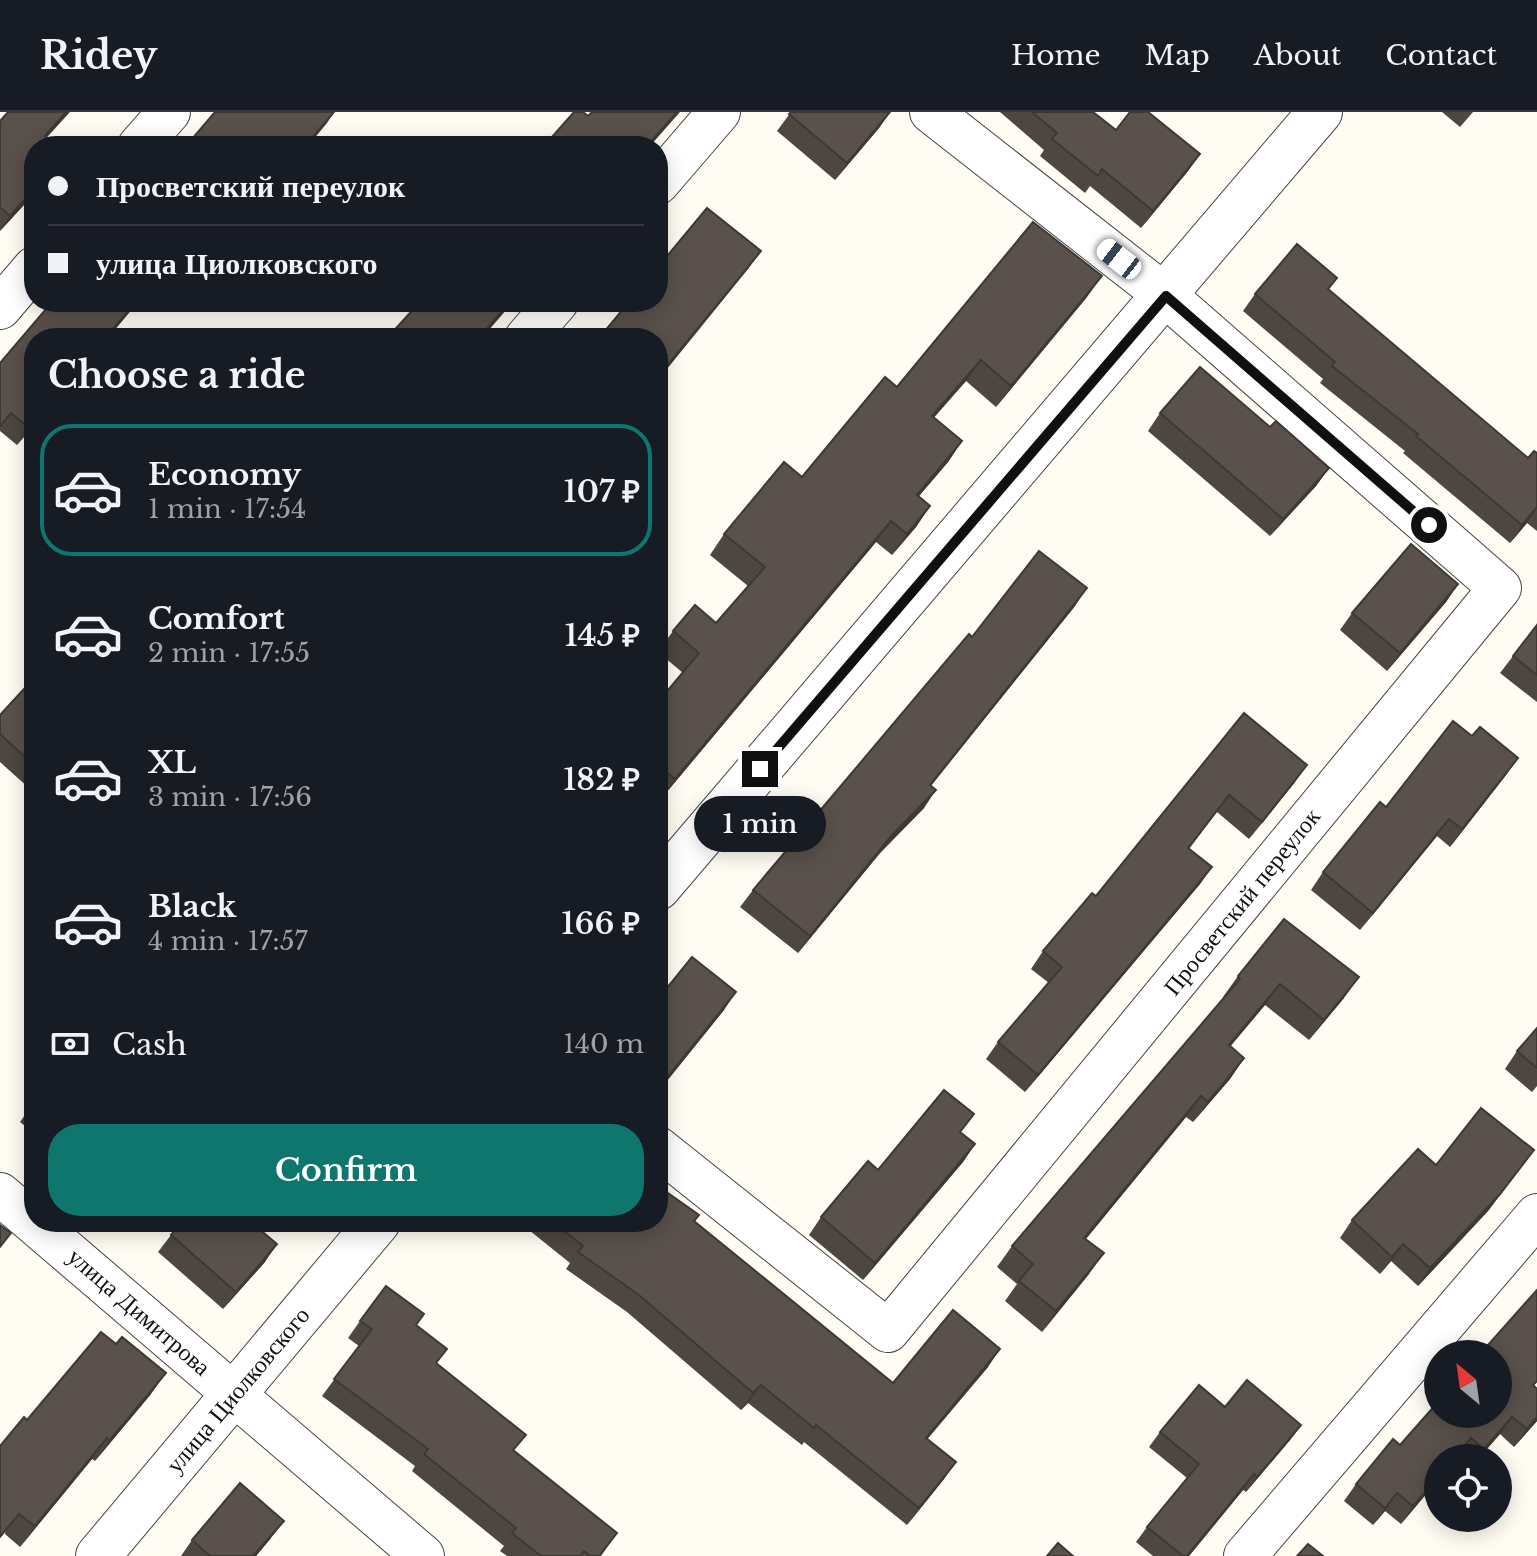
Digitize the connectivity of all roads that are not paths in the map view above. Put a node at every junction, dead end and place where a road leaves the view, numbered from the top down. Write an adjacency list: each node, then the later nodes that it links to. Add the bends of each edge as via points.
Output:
1 (169, 112): 5 (street)
2 (719, 112): 6 (street)
3 (931, 112): 8 (street)
4 (1320, 112): 8 (street)
5 (148, 136)
6 (668, 171)
7 (24, 280): 9 (street)
8 (1166, 296): 12 (street); 13 (street, Просветский переулок, via 1500,588 888,1331)
9 (0, 308)
10 (548, 312): 11 (street)
11 (535, 328)
12 (668, 876)
13 (668, 1156)
14 (0, 1194): 15 (street, улица Димитрова)
15 (24, 1214)
16 (1537, 1215): 22 (street)
17 (45, 1232): 19 (street, улица Димитрова)
18 (370, 1232): 19 (street, улица Циолковского)
19 (236, 1395): 20 (street, улица Циолковского); 21 (street, улица Димитрова)
20 (98, 1556)
21 (423, 1556)
22 (1245, 1556)

